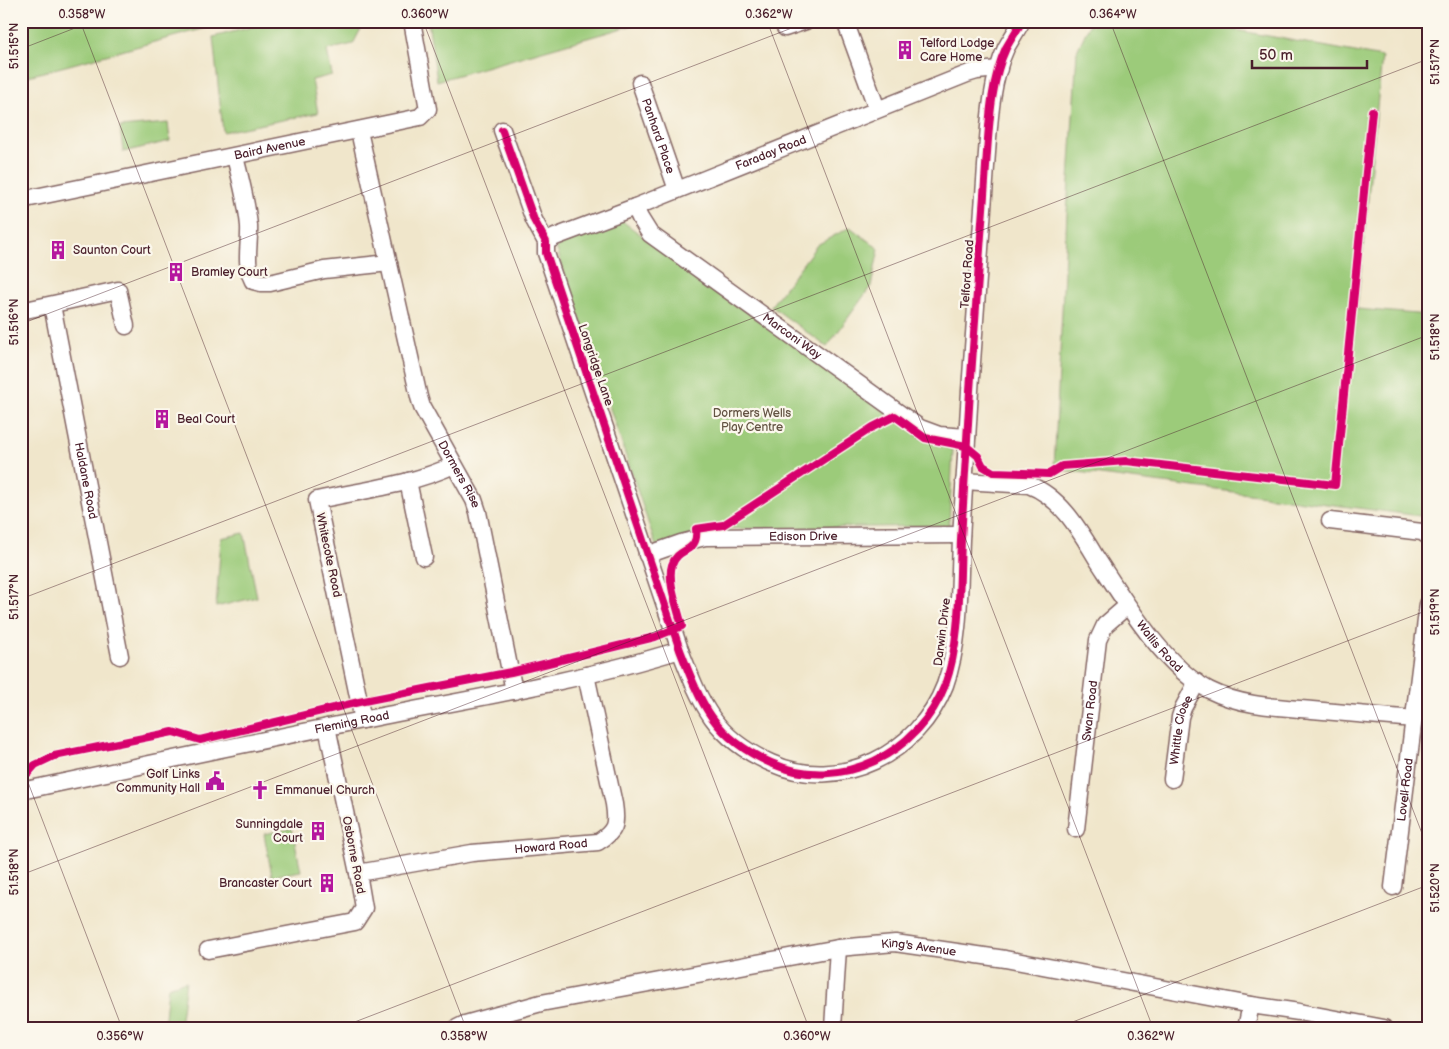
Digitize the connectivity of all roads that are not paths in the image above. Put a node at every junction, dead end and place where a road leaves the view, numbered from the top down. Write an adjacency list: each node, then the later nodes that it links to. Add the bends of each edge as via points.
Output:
1 (412, 21): 10 (street, Baird Avenue, via 428,109 420,117)
2 (806, 21): 5 (street)
3 (846, 21): 8 (street)
4 (1022, 21): 6 (street, Telford Road)
5 (785, 28)
6 (999, 69): 8 (street, Faraday Road, via 967,74); 20 (street, Telford Road, via 988,140)
7 (640, 83): 12 (street, Panhard Place)
8 (877, 109): 12 (street, Faraday Road)
9 (502, 130): 15 (street, Longridge Lane, via 534,220)
10 (359, 131): 11 (street, Baird Avenue); 16 (street, Dormers Rise)
11 (236, 157): 13 (street, Baird Avenue); 16 (street, via 246,203 248,264 253,281 270,283 324,270)
12 (677, 190): 14 (street, Faraday Road)
13 (21, 200)
14 (635, 207): 15 (street, Faraday Road); 20 (street, Marconi Way, via 650,234 920,428 939,436)
15 (546, 242): 27 (street, Longridge Lane, via 546,253)
16 (389, 263): 21 (street, Dormers Rise, via 419,398)
17 (52, 305): 18 (street); 19 (street, via 118,290); 33 (street, Haldane Road)
18 (21, 311)
19 (126, 326)
20 (967, 437): 23 (street, Telford Road)
21 (454, 466): 22 (street, Whitecote Road); 36 (street, Dormers Rise, via 478,512)
22 (408, 481): 28 (street); 38 (street, Whitecote Road, via 317,500)
23 (964, 481): 25 (street, Telford Road); 30 (street, Wallis Road, via 1029,485 1046,494 1076,526)
24 (1330, 521): 26 (street, via 1422,532)
25 (961, 535): 27 (street, Edison Drive, via 705,537); 32 (street, Darwin Drive, via 954,648 940,697 910,738 865,765 838,772 808,773 781,768 741,748 705,710)
26 (1428, 536)
27 (647, 555): 31 (street, Longridge Lane)
28 (424, 557)
29 (1428, 604): 37 (street, Lovell Road)
30 (1127, 606): 35 (street, Wallis Road, via 1160,648); 42 (street, Swan Road, via 1105,625 1098,640)
31 (666, 610): 32 (street, Darwin Drive)
32 (680, 650): 34 (street, Fleming Road)
33 (120, 656)
34 (586, 675): 36 (street, Fleming Road); 43 (street, Howard Road, via 615,812 616,820 610,834 598,842 472,853)
35 (1197, 682): 37 (street, Wallis Road, via 1220,695 1250,704); 40 (street, Whittle Close, via 1180,717)
36 (514, 691): 38 (street, Fleming Road)
37 (1414, 719): 44 (street, Lovell Road)
38 (363, 720): 39 (street, Fleming Road)
39 (327, 727): 41 (street, Fleming Road); 43 (street, Osborne Road)
40 (1172, 779)
41 (21, 791)
42 (1076, 829)
43 (358, 873): 46 (street, Osborne Road, via 364,908 355,922)
44 (1393, 887)
45 (838, 948): 47 (street, King's Avenue, via 895,943 946,950); 49 (street, King's Avenue, via 541,1003); 50 (street)
46 (208, 950)
47 (1251, 1005): 48 (street, King's Avenue); 51 (street)
48 (1376, 1027)
49 (457, 1028)
50 (833, 1028)
51 (1246, 1028)

